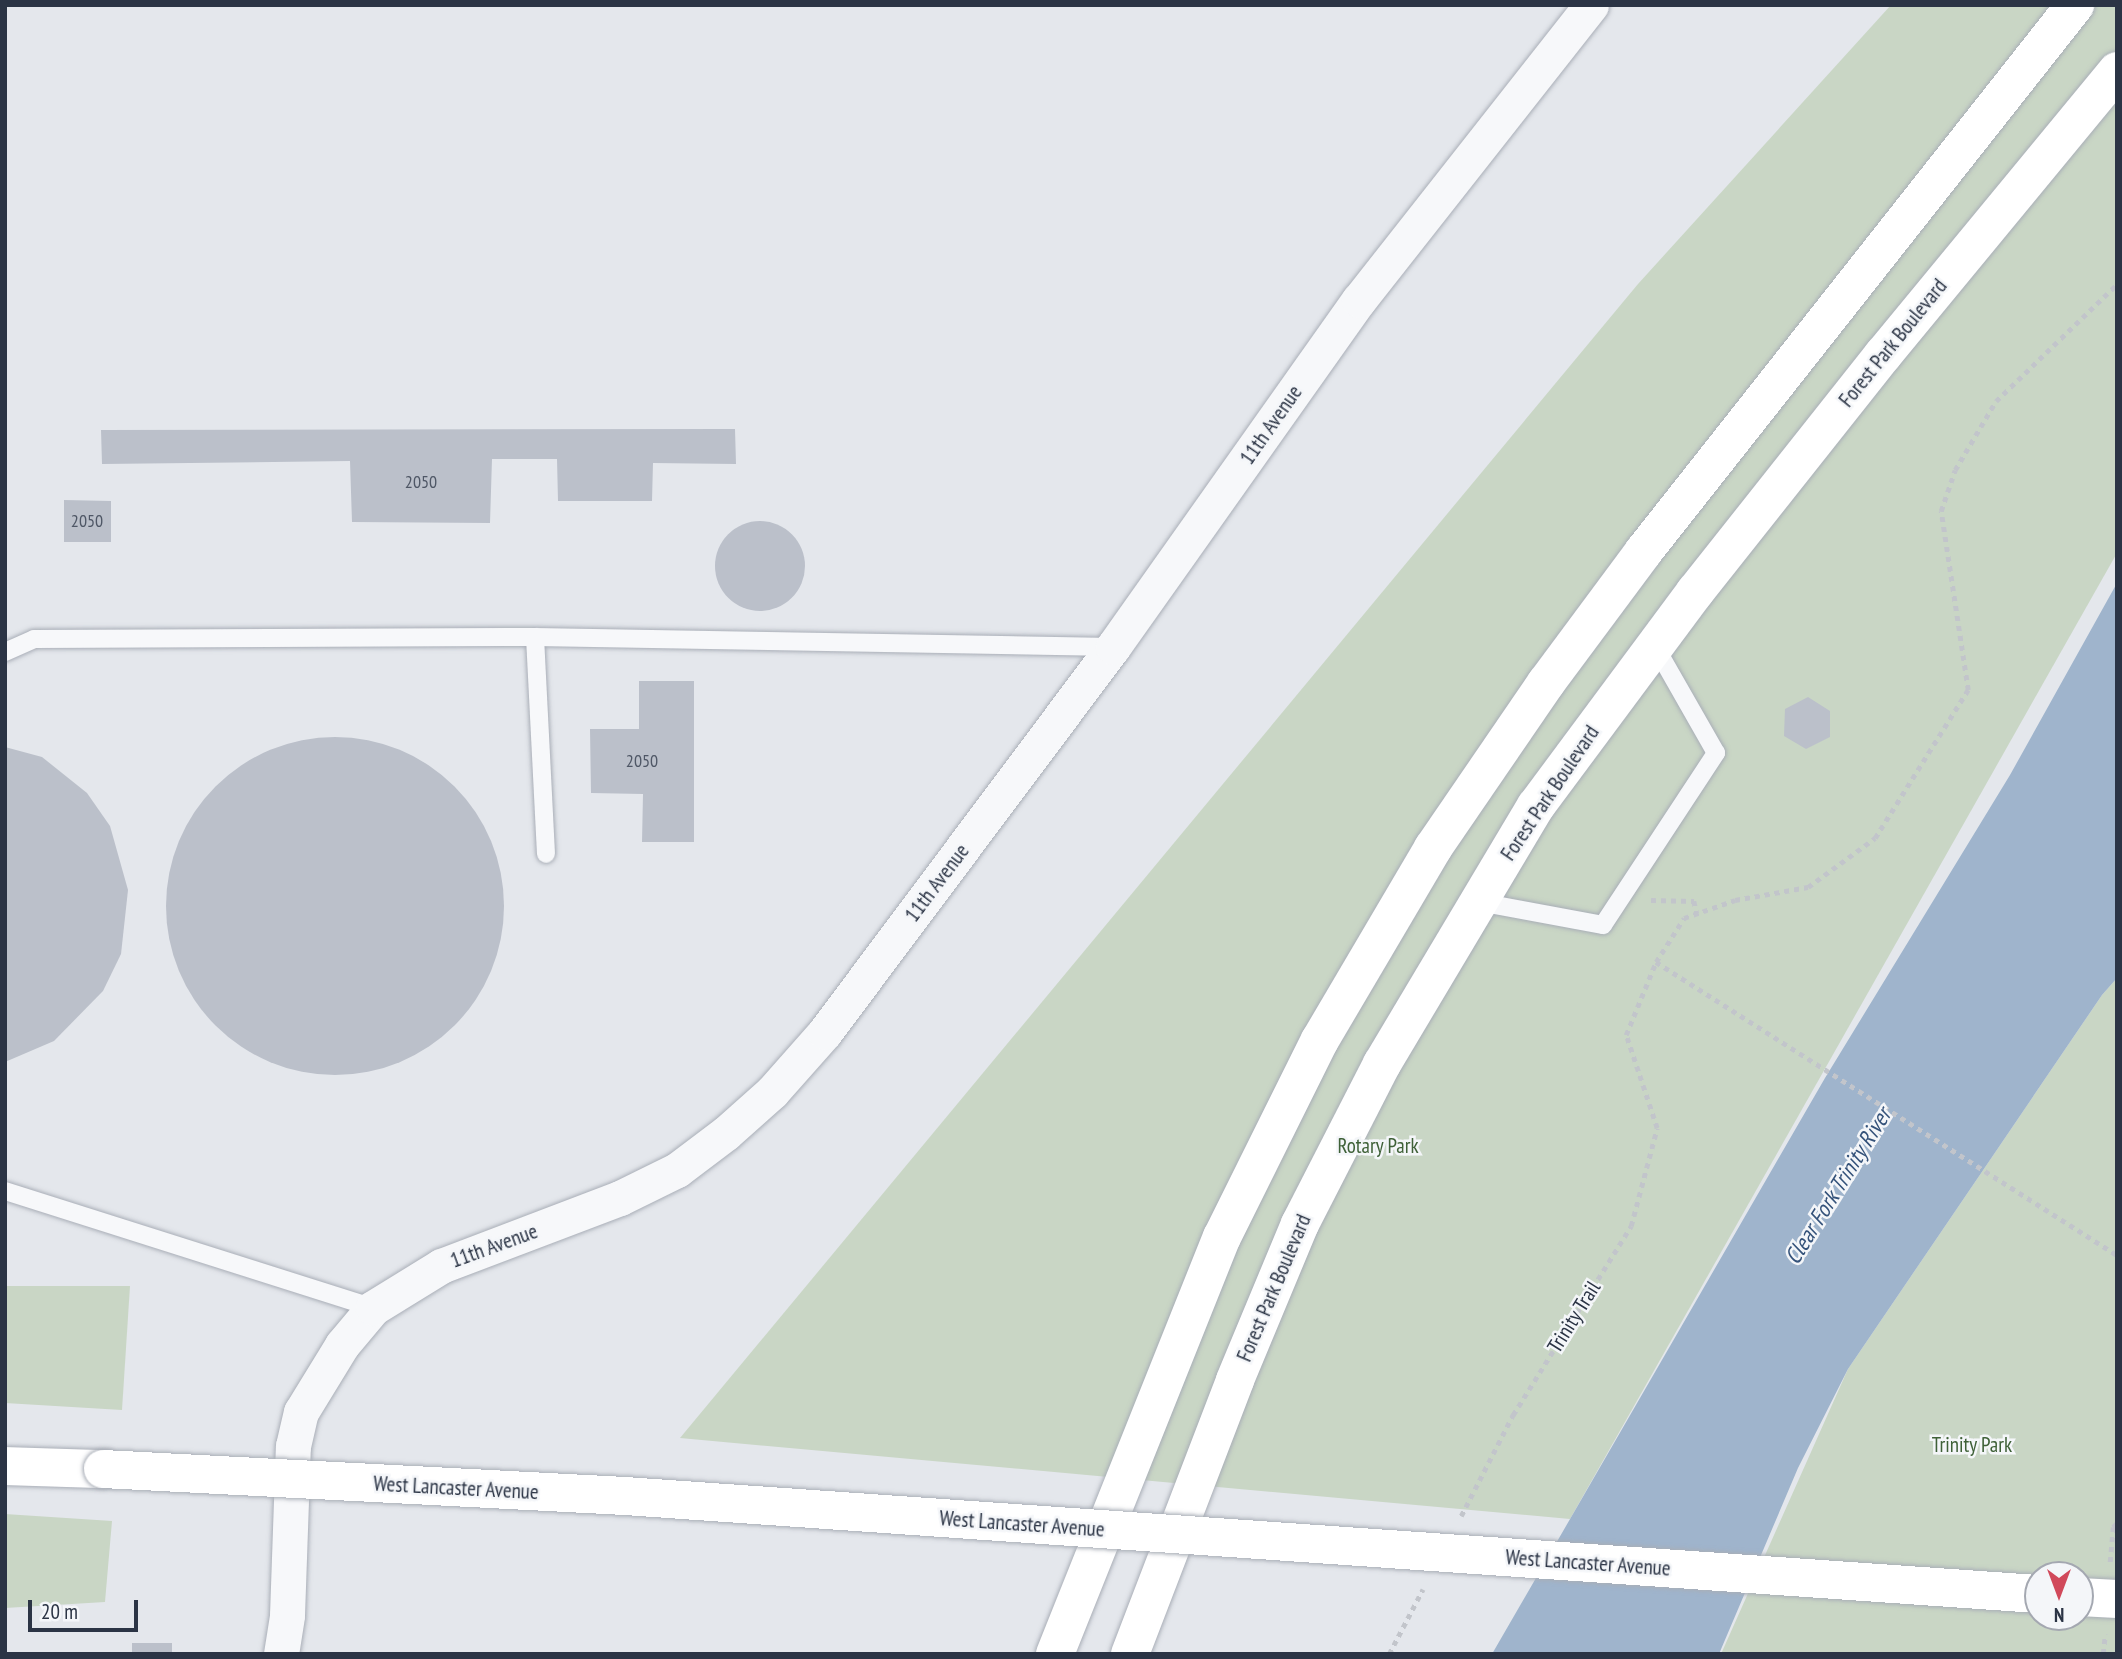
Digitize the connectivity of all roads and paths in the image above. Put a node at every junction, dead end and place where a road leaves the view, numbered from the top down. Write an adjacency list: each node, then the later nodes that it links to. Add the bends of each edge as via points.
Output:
1 (1591, 5): 7 (street, 11th Avenue, via 1359,300)
2 (2075, 5): 24 (main road, via 1644,551 1433,848 1320,1040 1222,1237)
3 (2117, 71): 6 (main road, Forest Park Boulevard, via 1883,355)
4 (2117, 284): 12 (path, via 1996,401 1955,470 1941,511 1968,690 1875,838 1808,887 1735,900)
5 (535, 637): 7 (lane); 8 (lane, via 34,639); 9 (lane)
6 (1656, 646): 10 (lane, via 1716,753); 11 (main road, Forest Park Boulevard, via 1536,806)
7 (1114, 647): 16 (street, 11th Avenue, via 825,1032 772,1092 677,1170 620,1198 441,1266)
8 (5, 652)
9 (546, 854)
10 (1620, 899): 11 (lane, via 1603,925); 12 (path, via 1694,901)
11 (1479, 902): 25 (main road, Forest Park Boulevard, via 1382,1064 1300,1224 1234,1380)
12 (1697, 914): 13 (path, Trinity Trail, via 1684,918)
13 (1657, 962): 15 (path); 18 (path, Trinity Trail, via 1626,1035 1657,1128 1631,1226 1513,1415)
14 (5, 1191): 16 (lane)
15 (2117, 1255)
16 (373, 1308): 23 (street, 11th Avenue, via 323,1371 300,1412 293,1446 287,1615)
17 (5, 1466): 20 (main road, West Lancaster Avenue, bridge, via 639,1497)
18 (1457, 1522)
19 (1426, 1582): 26 (path)
20 (2024, 1593)
21 (2094, 1598): 22 (main road, bridge)
22 (2117, 1599)
23 (281, 1654)
24 (1055, 1654)
25 (1130, 1654)
26 (1389, 1654)

